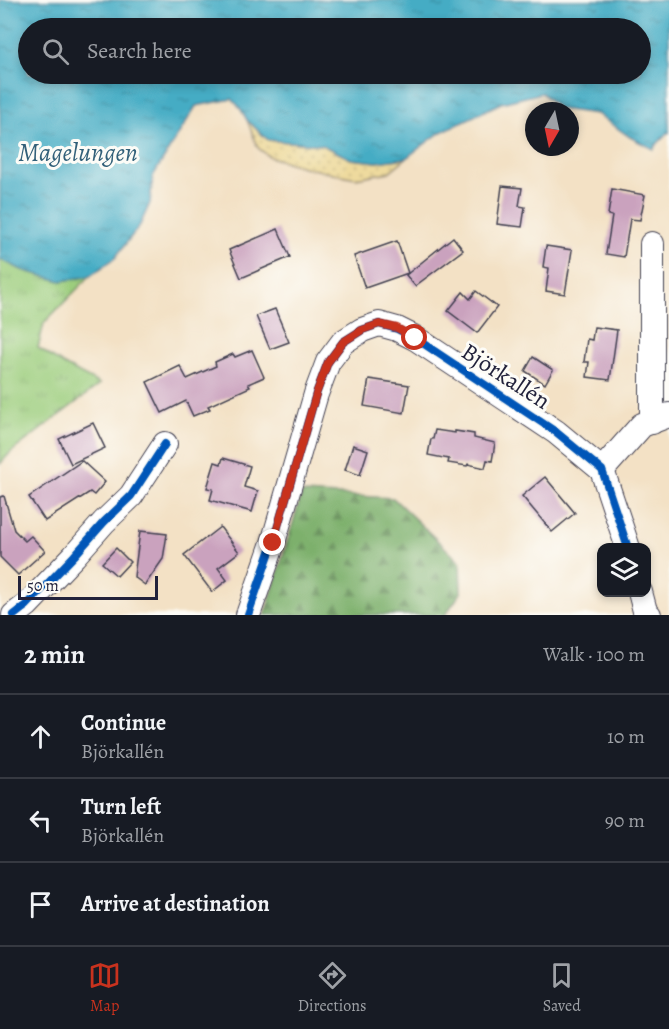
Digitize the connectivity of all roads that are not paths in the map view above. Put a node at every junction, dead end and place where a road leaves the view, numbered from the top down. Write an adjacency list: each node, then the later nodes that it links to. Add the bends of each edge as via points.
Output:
1 (652, 244): 2 (street)
2 (661, 419): 4 (street, via 642,425)
3 (165, 444): 7 (street, via 131,496)
4 (602, 470): 5 (street); 8 (street, Björkallén, via 556,432 415,338 379,324 362,330 343,342 328,362)
5 (626, 543)
6 (641, 597): 9 (street)
7 (14, 615)
8 (248, 615)
9 (649, 615)

